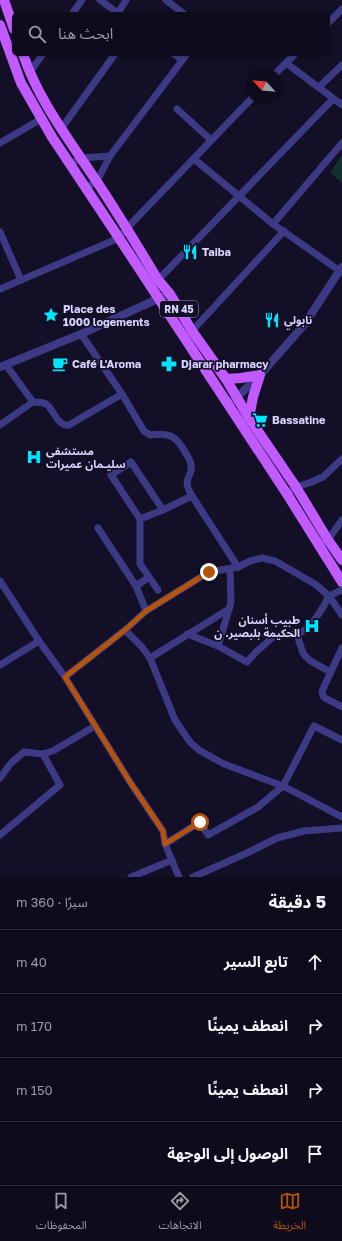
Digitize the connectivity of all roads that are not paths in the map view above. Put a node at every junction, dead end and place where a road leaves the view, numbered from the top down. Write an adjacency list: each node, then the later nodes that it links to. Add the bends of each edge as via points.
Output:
1 (4, 0): 12 (main road)
2 (82, 0): 7 (street)
3 (100, 0): 8 (street)
4 (126, 0): 9 (street)
5 (166, 0): 10 (street)
6 (342, 9): 11 (street)
7 (73, 12)
8 (115, 12)
9 (119, 12)
10 (181, 12)
11 (330, 21)
12 (12, 23)
13 (0, 25): 28 (main road, RN 45, via 20,83)
14 (24, 56): 22 (main road, RN 45)
15 (42, 56): 22 (street)
16 (114, 56): 29 (street)
17 (293, 56): 19 (street)
18 (185, 57): 33 (street)
19 (286, 63): 21 (street); 23 (street)
20 (342, 64): 23 (street)
21 (281, 68)
22 (29, 73): 29 (main road, RN 45)
23 (320, 87): 24 (street)
24 (334, 99): 26 (street); 39 (street)
25 (246, 104): 30 (street)
26 (342, 105)
27 (177, 109): 30 (street)
28 (41, 119): 31 (street); 36 (main road, RN 45)
29 (61, 129): 34 (main road, RN 45)
30 (211, 140): 35 (street)
31 (0, 143)
32 (342, 143): 40 (street)
33 (110, 156): 34 (street); 37 (street)
34 (81, 158): 36 (street); 37 (main road, RN 45)
35 (194, 159): 39 (street); 41 (street)
36 (71, 164): 38 (main road, RN 45)
37 (97, 181): 38 (street); 41 (main road, RN 45)
38 (86, 188): 44 (main road, RN 45)
39 (239, 197): 40 (street); 47 (street)
40 (273, 224): 42 (street)
41 (127, 228): 44 (street); 47 (main road, RN 45)
42 (284, 231): 45 (street); 51 (street)
43 (0, 232): 46 (street)
44 (120, 238): 46 (street); 50 (main road, RN 45)
45 (341, 269): 54 (street, via 304,325)
46 (21, 280): 48 (street)
47 (158, 280): 49 (main road, RN 45)
48 (0, 289)
49 (170, 294): 50 (street); 51 (main road, RN 45)
50 (159, 299): 52 (street); 59 (main road, RN 45)
51 (192, 331): 55 (main road, RN 45)
52 (81, 334): 53 (street); 56 (street)
53 (3, 366): 58 (street)
54 (260, 375): 55 (main road); 57 (street); 60 (main road, via 254,391)
55 (226, 378): 57 (main road, RN 45)
56 (122, 394): 58 (street, via 66,426 47,404); 65 (street, via 144,432 150,435 166,434 180,443 190,461 191,470 187,486)
57 (237, 397): 59 (street); 60 (main road, RN 45)
58 (33, 402): 61 (street)
59 (228, 405): 64 (main road, RN 45)
60 (250, 418): 63 (main road, RN 45)
61 (0, 425)
62 (342, 460): 63 (street, via 323,477)
63 (296, 487): 64 (street); 70 (main road, RN 45)
64 (287, 494): 71 (main road, RN 45)
65 (192, 496): 66 (street); 73 (street)
66 (163, 510): 67 (street); 67 (street, via 131,462 111,475)
67 (140, 519): 75 (street, via 140,564)
68 (342, 520): 70 (street)
69 (98, 528): 78 (street)
70 (328, 540): 71 (street); 72 (main road, RN 45)
71 (318, 546): 77 (main road, RN 45)
72 (342, 560)
73 (238, 567): 74 (street); 81 (street, via 262,558 275,561 315,584)
74 (230, 569): 82 (street, via 232,603); 83 (street, via 209,572)
75 (149, 577): 78 (street); 79 (street)
76 (0, 581): 88 (street)
77 (342, 582)
78 (136, 586): 83 (street)
79 (158, 590)
80 (342, 590): 81 (street)
81 (329, 596): 84 (street); 87 (street, via 309,626)
82 (229, 609): 86 (street); 89 (street)
83 (146, 611): 85 (street)
84 (342, 615)
85 (125, 630): 91 (street); 94 (street)
86 (187, 634): 89 (street); 91 (street)
87 (297, 634): 89 (street, via 274,636 247,662); 93 (street, via 304,654)
88 (39, 641): 92 (street); 94 (street)
89 (218, 646)
90 (342, 648): 93 (street)
91 (150, 658): 100 (street, via 175,720 190,742 224,764)
92 (0, 666)
93 (330, 672): 95 (street, via 322,688 322,694 329,701)
94 (65, 677): 96 (street)
95 (342, 707)
96 (95, 726): 98 (street, via 53,751); 104 (street, via 163,831)
97 (342, 740): 100 (street, via 314,726)
98 (43, 754): 99 (street, via 24,752 10,763); 103 (street, via 60,785)
99 (0, 778)
100 (283, 786): 101 (street); 104 (street, via 258,807 208,836 200,822)
101 (342, 817)
102 (342, 828): 108 (street, via 304,831 277,838)
103 (0, 835)
104 (165, 844): 105 (street)
105 (172, 860): 106 (street); 107 (street)
106 (130, 877)
107 (179, 877)
108 (193, 877)

